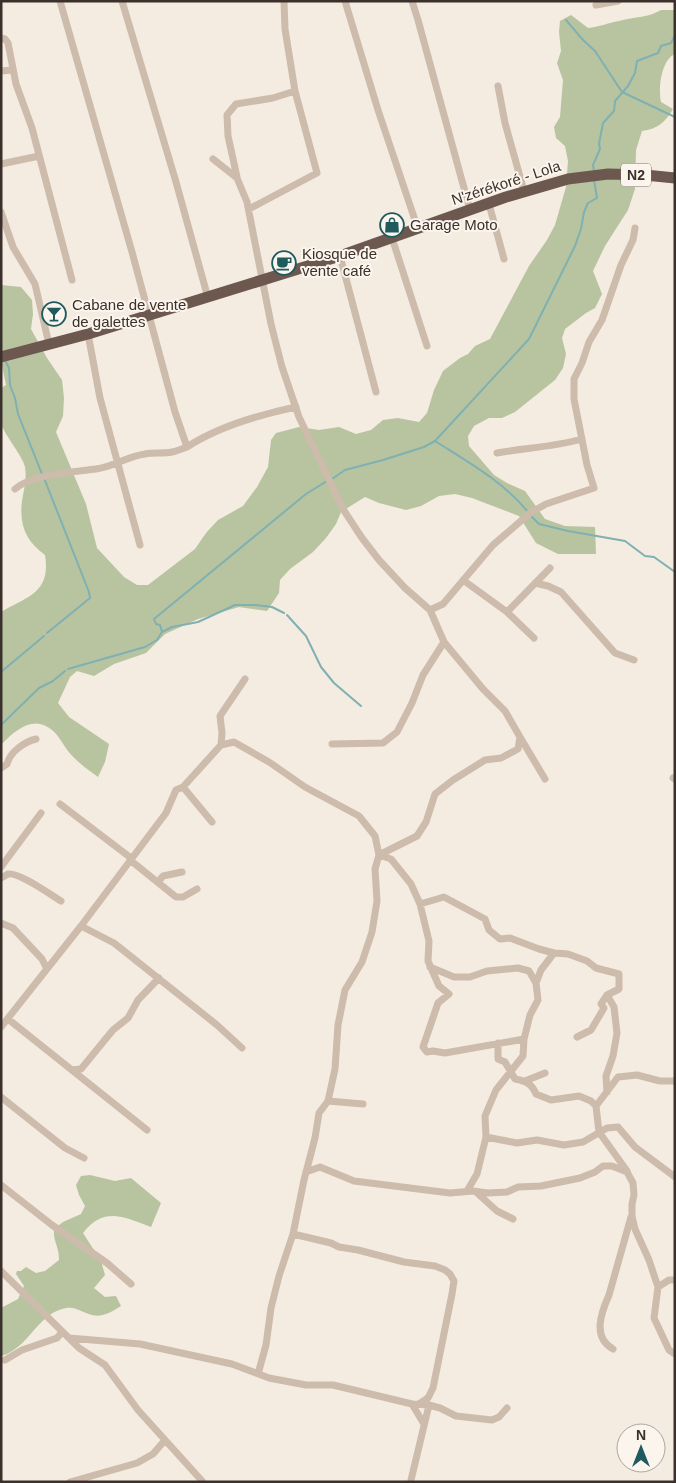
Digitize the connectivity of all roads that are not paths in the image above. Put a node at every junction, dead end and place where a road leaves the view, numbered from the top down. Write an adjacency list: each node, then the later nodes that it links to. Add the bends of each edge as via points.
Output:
1 (60, 1): 31 (street)
2 (122, 1): 30 (street)
3 (284, 1): 12 (street)
4 (345, 1): 24 (street)
5 (412, 1): 21 (street)
6 (618, 1): 7 (street)
7 (596, 5)
8 (1, 38): 9 (street, via 8,43)
9 (12, 70): 10 (street); 13 (street)
10 (1, 71)
11 (498, 86): 18 (street, via 504,123)
12 (295, 91): 16 (street, via 236,104 227,115 231,158); 20 (street, via 318,173)
13 (39, 156): 15 (street); 28 (street)
14 (213, 159): 16 (street)
15 (1, 164)
16 (237, 178): 20 (street)
17 (675, 178): 18 (highway, N'zérékoré - Lola / N2, via 593,175)
18 (524, 192): 19 (highway, N'zérékoré - Lola / N2)
19 (489, 204): 21 (highway, N'zérékoré - Lola / N2); 27 (street)
20 (249, 210): 29 (street)
21 (470, 210): 24 (highway, N'zérékoré - Lola / N2)
22 (1, 212): 33 (street, via 13,247 35,284)
23 (636, 228): 38 (street, via 602,320 574,379 574,399)
24 (418, 229): 25 (highway, N'zérékoré - Lola / N2)
25 (392, 238): 26 (highway, N'zérékoré - Lola / N2); 34 (street)
26 (340, 256): 29 (highway, N'zérékoré - Lola / N2); 36 (street)
27 (504, 259)
28 (72, 280)
29 (264, 280): 30 (highway, N'zérékoré - Lola / N2); 37 (street, via 271,324)
30 (208, 298): 31 (highway, N'zérékoré - Lola / N2)
31 (148, 316): 32 (highway, N'zérékoré - Lola / N2); 39 (street)
32 (88, 334): 33 (highway, N'zérékoré - Lola / N2); 41 (street, via 100,398)
33 (49, 344): 35 (highway, N'zérékoré - Lola / N2)
34 (427, 346)
35 (5, 356)
36 (376, 392)
37 (296, 407): 39 (street, via 231,425); 47 (street, via 343,509 379,560)
38 (582, 439): 40 (street, via 561,445); 45 (street, via 594,488 530,512 493,545)
39 (186, 447): 41 (street)
40 (497, 453)
41 (118, 461): 42 (street, via 99,469 32,479); 43 (street)
42 (15, 490)
43 (140, 545)
44 (550, 568): 46 (street)
45 (463, 580): 47 (street, via 443,604); 48 (street)
46 (535, 584): 48 (street); 51 (street, via 561,592 616,653)
47 (430, 610): 50 (street)
48 (507, 612): 49 (street)
49 (534, 638)
50 (444, 642): 53 (street, via 505,711); 55 (street, via 397,732 383,744)
51 (634, 660)
52 (245, 679): 56 (street, via 220,716)
53 (520, 738): 58 (street); 64 (street, via 518,749 502,758 485,760 434,794 426,822 417,836)
54 (36, 739): 57 (street, via 26,742)
55 (332, 744)
56 (220, 745): 59 (street); 64 (street, via 234,742 305,787 359,816 375,836)
57 (1, 768)
58 (545, 779)
59 (182, 787): 62 (street); 66 (street, via 176,790 166,813)
60 (60, 804): 66 (street)
61 (41, 814): 65 (street)
62 (212, 822)
63 (1, 853): 65 (street)
64 (379, 855): 73 (street, via 391,859 411,884); 99 (street, via 375,868 377,901 372,932 362,962 345,990)
65 (8, 857): 67 (street)
66 (131, 859): 70 (street); 75 (street)
67 (1, 867)
68 (182, 872): 70 (street, via 163,876)
69 (1, 878): 72 (street, via 15,875)
70 (158, 882): 71 (street, via 176,896 183,897)
71 (196, 889)
72 (61, 901)
73 (420, 904): 76 (street, via 444,897 485,919 489,930 500,939 510,938); 77 (street, via 430,941)
74 (1, 923): 78 (street, via 13,928 42,959)
75 (81, 926): 78 (street); 79 (street, via 114,943)
76 (554, 953): 80 (street); 81 (street, via 568,954 596,968 620,974 619,989)
77 (430, 967): 80 (street, via 454,977 518,968 529,971); 88 (street, via 439,986 449,994 438,1003 424,1047 427,1052 445,1053)
78 (47, 969): 84 (street)
79 (159, 978): 89 (street); 91 (street, via 81,1069)
80 (536, 983): 87 (street, via 538,1000)
81 (607, 995): 82 (street); 83 (street, via 602,1004)
82 (614, 1007): 83 (street); 90 (street, via 617,1033 614,1056)
83 (604, 1008): 86 (street, via 591,1030)
84 (8, 1019): 85 (street); 91 (street)
85 (1, 1027)
86 (576, 1037)
87 (524, 1039): 88 (street); 93 (street, via 523,1056)
88 (498, 1043): 93 (street, via 498,1059 505,1062)
89 (242, 1048)
90 (609, 1065): 94 (street); 97 (street)
91 (72, 1070): 102 (street)
92 (545, 1073): 95 (street)
93 (510, 1074): 95 (street, via 515,1079); 104 (street, via 496,1090 485,1116)
94 (618, 1077): 96 (street, via 637,1075); 97 (street)
95 (525, 1080): 101 (street, via 536,1094 551,1100 579,1096)
96 (675, 1081)
97 (607, 1092): 101 (street)
98 (1, 1097): 106 (street, via 65,1148)
99 (328, 1101): 100 (street); 105 (street, via 319,1113)
100 (363, 1104)
101 (596, 1106): 103 (street)
102 (147, 1130)
103 (599, 1132): 104 (street, via 583,1142 564,1145 537,1140 517,1143); 109 (street); 110 (street, via 618,1127 635,1147)
104 (486, 1137): 112 (street)
105 (311, 1154): 107 (street); 108 (street)
106 (84, 1158)
107 (320, 1167): 108 (street); 112 (street, via 354,1181 450,1193)
108 (306, 1172): 115 (street)
109 (627, 1172): 112 (street, via 603,1166 580,1178 541,1186 518,1187 506,1192); 113 (street, via 633,1182)
110 (675, 1177)
111 (1, 1185): 118 (street)
112 (470, 1191): 114 (street, via 478,1192 497,1211)
113 (632, 1216): 119 (street); 122 (street, via 603,1307 600,1327 604,1343)
114 (512, 1219)
115 (292, 1234): 125 (street, via 271,1308); 126 (street, via 404,1262 435,1266 450,1274 454,1281 433,1388 428,1398)
116 (1, 1270): 120 (street)
117 (675, 1280): 119 (street, via 669,1280)
118 (131, 1284)
119 (658, 1288): 123 (street, via 654,1318 669,1350)
120 (62, 1332): 121 (street); 124 (street, via 57,1338 22,1350)
121 (69, 1338): 125 (street, via 140,1344 232,1364); 130 (street, via 105,1365)
122 (613, 1349)
123 (675, 1354)
124 (5, 1360)
125 (258, 1374): 126 (street, via 306,1385 333,1385)
126 (416, 1404): 127 (street); 129 (street)
127 (428, 1405): 128 (street, via 456,1416 492,1420); 129 (street)
128 (507, 1408)
129 (424, 1424): 131 (street)
130 (165, 1440): 132 (street, via 153,1454 138,1463); 133 (street)
131 (411, 1480)
132 (70, 1482)
133 (203, 1482)

